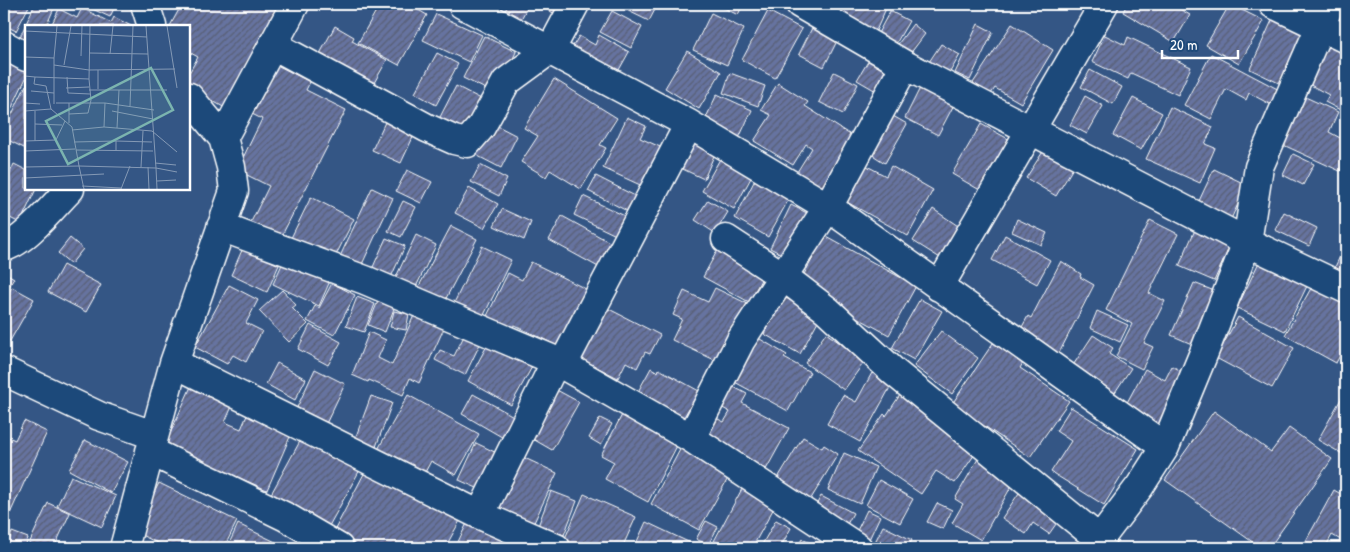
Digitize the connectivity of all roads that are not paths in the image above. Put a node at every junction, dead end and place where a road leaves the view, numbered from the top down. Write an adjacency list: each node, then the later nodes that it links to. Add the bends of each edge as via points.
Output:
1 (145, 4): 9 (street)
2 (295, 4): 12 (street)
3 (462, 4): 13 (street)
4 (575, 4): 13 (street)
5 (800, 4): 15 (street)
6 (1104, 4): 18 (street)
7 (1272, 4): 8 (street)
8 (1325, 16): 10 (street); 24 (street, via 1258,167)
9 (152, 25)
10 (1346, 39)
11 (4, 45): 14 (street)
12 (273, 46): 13 (street, via 427,128 467,143 476,135 506,82); 19 (street)
13 (550, 49): 17 (street)
14 (25, 56)
15 (905, 65): 18 (street); 21 (street)
16 (190, 98): 19 (street)
17 (689, 124): 21 (street); 30 (street)
18 (1030, 129): 24 (street); 27 (street)
19 (223, 138): 22 (street, via 234,191)
20 (69, 190): 25 (street, via 12,245)
21 (828, 207): 26 (street); 27 (street)
22 (221, 227): 29 (street); 30 (street, via 365,280)
23 (726, 239): 26 (street)
24 (1247, 242): 28 (street); 34 (street)
25 (4, 247)
26 (784, 277): 32 (street, via 741,340); 36 (street, via 827,310 894,372)
27 (939, 287): 34 (street)
28 (1346, 289)
29 (174, 363): 33 (street); 35 (street)
30 (559, 363): 32 (street); 35 (street)
31 (4, 371): 33 (street)
32 (691, 438): 40 (street)
33 (152, 443): 37 (street); 38 (street)
34 (1165, 447): 36 (street)
35 (480, 515): 39 (street)
36 (1096, 544)
37 (124, 548)
38 (339, 548)
39 (556, 548)
40 (858, 548)

